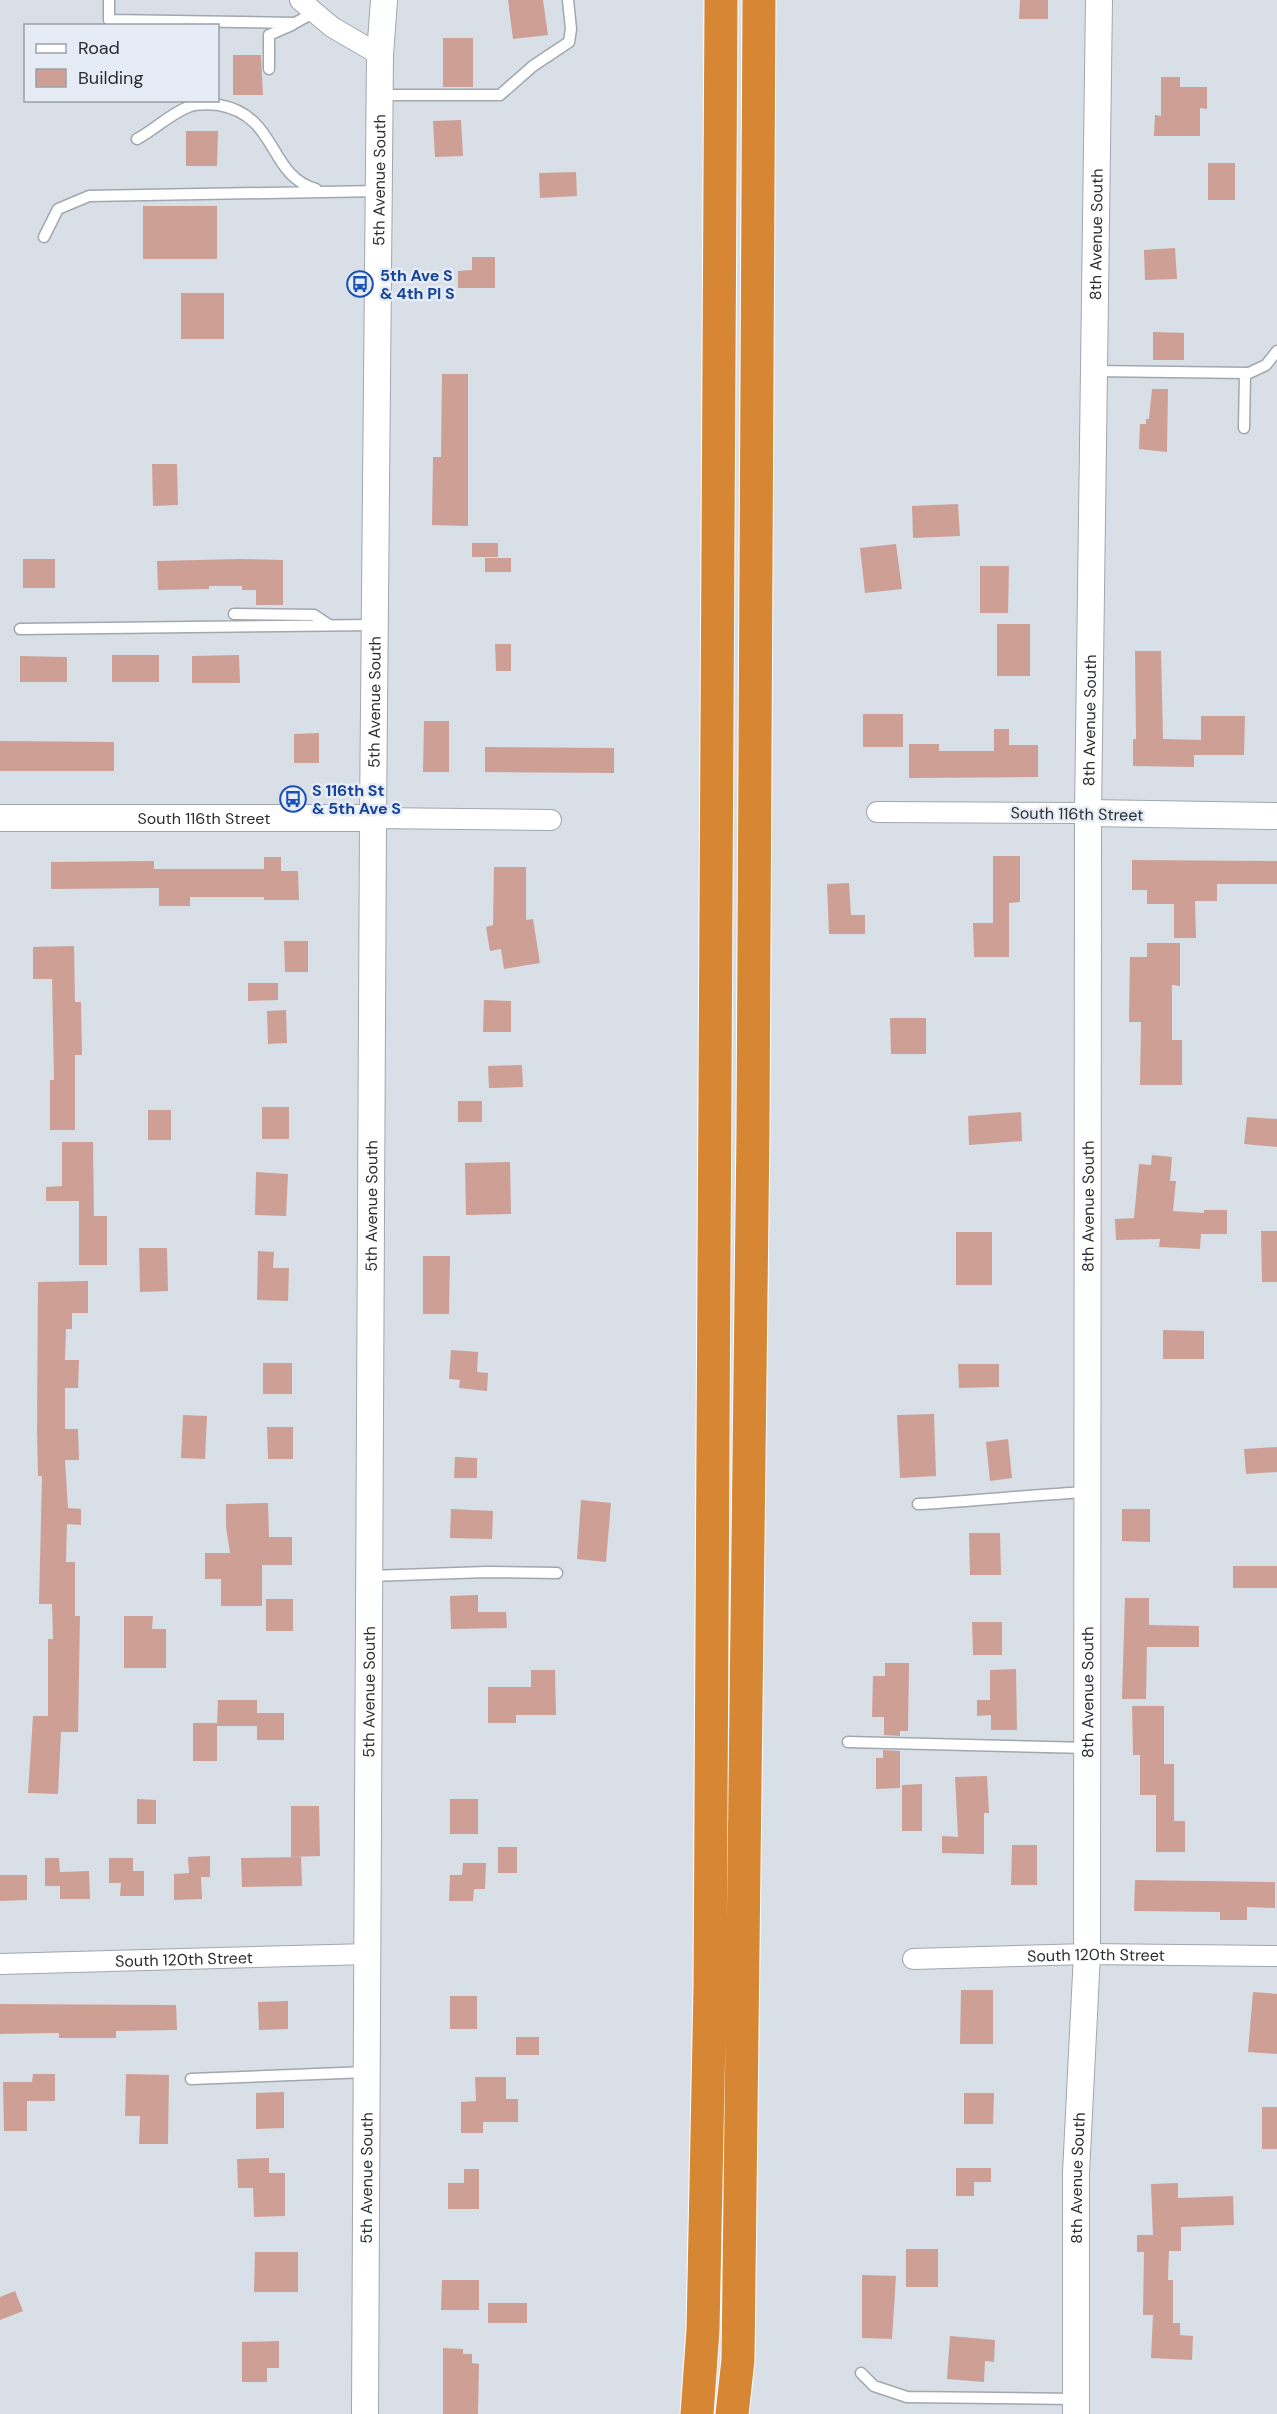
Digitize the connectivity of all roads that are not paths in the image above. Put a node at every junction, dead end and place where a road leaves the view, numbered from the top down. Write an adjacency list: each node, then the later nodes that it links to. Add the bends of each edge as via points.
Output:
1 (109, 0): 9 (lane, via 109,20)
2 (384, 0): 10 (street, 5th Avenue South)
3 (568, 0): 12 (lane, via 569,42 500,95)
4 (721, 0): 47 (highway, via 711,1975)
5 (759, 0): 48 (highway, via 756,864 745,1935 738,2360)
6 (1099, 0): 18 (street, 8th Avenue South)
7 (307, 6): 8 (lane); 10 (street, via 332,27)
8 (295, 23): 9 (lane); 11 (lane, via 269,35)
9 (201, 24)
10 (380, 55): 12 (street, 5th Avenue South)
11 (269, 69)
12 (380, 95): 14 (street, 5th Avenue South)
13 (137, 139): 15 (lane, via 187,107 205,104 236,109 263,130 296,180)
14 (379, 191): 15 (lane); 22 (street, 5th Avenue South)
15 (328, 192): 16 (lane, via 89,196 58,209)
16 (44, 237)
17 (1277, 351): 19 (lane, via 1266,365)
18 (1094, 371): 19 (lane); 26 (street, 8th Avenue South)
19 (1245, 373): 20 (lane)
20 (1244, 428)
21 (234, 614): 23 (lane, via 314,615)
22 (375, 625): 23 (lane); 29 (street, 5th Avenue South)
23 (329, 626): 24 (lane)
24 (20, 629)
25 (877, 813): 26 (street, South 116th Street)
26 (1088, 813): 27 (street, South 116th Street); 31 (street, 8th Avenue South)
27 (1277, 816)
28 (0, 818): 29 (street, South 116th Street)
29 (373, 818): 30 (street, South 116th Street); 34 (street, 5th Avenue South)
30 (551, 820)
31 (1088, 1492): 32 (lane); 36 (street, 8th Avenue South)
32 (918, 1503)
33 (557, 1573): 34 (lane)
34 (370, 1576): 37 (street, 5th Avenue South)
35 (848, 1742): 36 (lane)
36 (1087, 1748): 38 (street, 8th Avenue South)
37 (369, 1954): 41 (street, South 120th Street); 42 (street, 5th Avenue South)
38 (1087, 1954): 39 (street, South 120th Street); 40 (street, South 120th Street); 45 (street, 8th Avenue South, via 1076,2173)
39 (1277, 1956)
40 (914, 1959)
41 (0, 1964)
42 (368, 2072): 43 (lane); 46 (street, 5th Avenue South)
43 (191, 2079)
44 (861, 2373): 45 (lane, via 874,2386 908,2397)
45 (1076, 2406)
46 (365, 2414)
47 (698, 2414)
48 (732, 2414)

